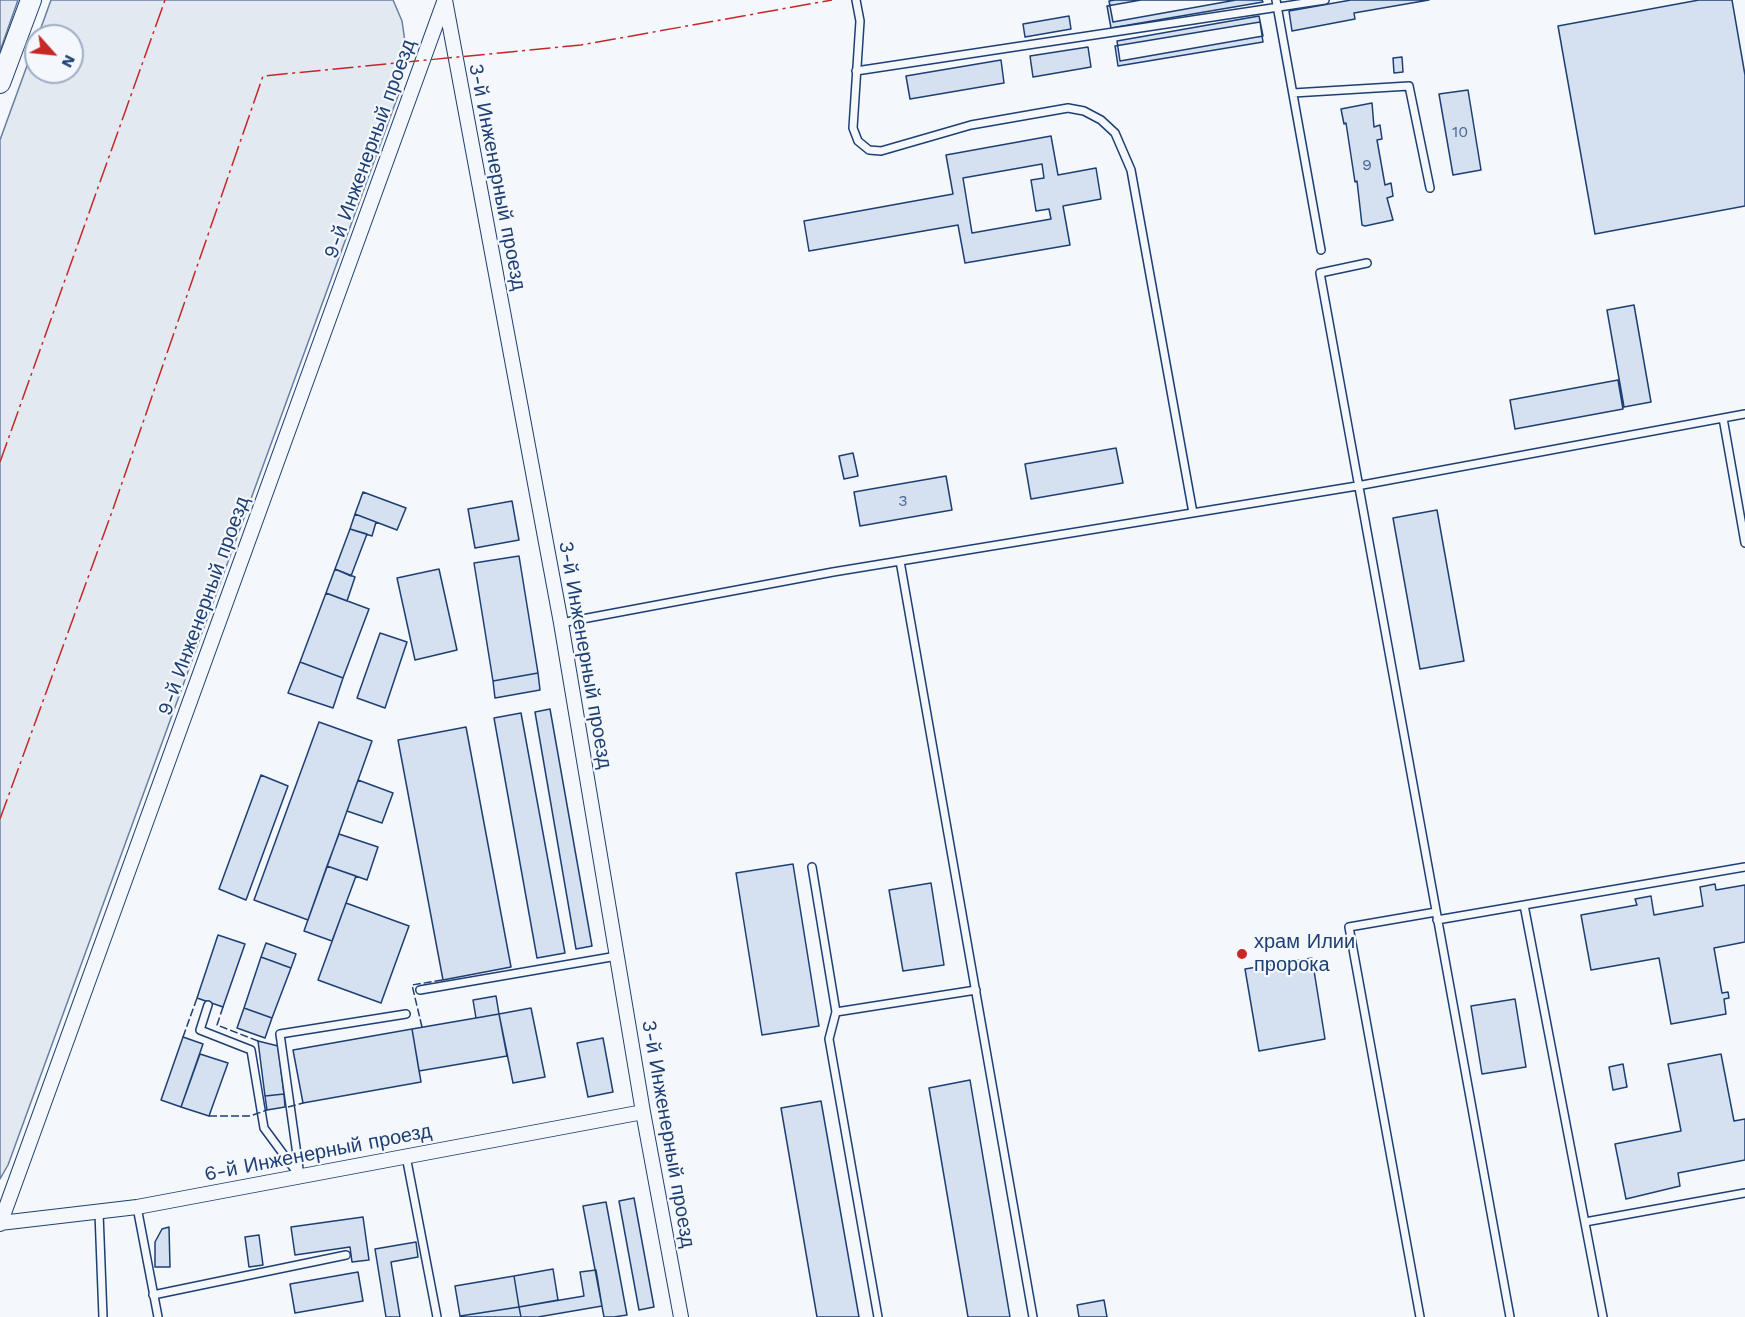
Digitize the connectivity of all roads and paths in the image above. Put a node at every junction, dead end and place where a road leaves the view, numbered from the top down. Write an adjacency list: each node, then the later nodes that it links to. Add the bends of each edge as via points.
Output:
1 (31, 0): 8 (main road)
2 (445, 0): 19 (street, 3-й Инженерный проезд); 37 (street, 9-й Инженерный проезд)
3 (856, 0): 7 (lane, via 860,21)
4 (1276, 0): 6 (lane)
5 (1325, 0): 6 (lane)
6 (1277, 9): 7 (lane); 9 (lane)
7 (856, 71): 16 (lane, via 854,128 858,141 869,150 881,151 971,125 1068,108 1101,120 1115,133 1131,170)
8 (0, 82)
9 (1293, 93): 10 (lane, via 1410,86); 11 (lane)
10 (1430, 188)
11 (1321, 250)
12 (1367, 263): 15 (lane, via 1320,273)
13 (1745, 414): 14 (lane)
14 (1724, 418): 15 (lane); 17 (lane)
15 (1357, 486): 16 (lane); 23 (lane)
16 (1193, 513): 18 (lane)
17 (1745, 543)
18 (900, 561): 19 (lane); 26 (lane)
19 (561, 623): 24 (street, 3-й Инженерный проезд)
20 (812, 867): 28 (lane)
21 (1745, 867): 22 (lane)
22 (1524, 905): 23 (lane); 36 (lane)
23 (1437, 916): 46 (lane, via 1349,927); 47 (lane)
24 (617, 956): 25 (lane); 30 (street, 3-й Инженерный проезд)
25 (420, 990)
26 (976, 990): 28 (lane); 45 (lane)
27 (208, 1005): 32 (lane, via 200,1030 251,1050 264,1128)
28 (836, 1012): 44 (lane, via 829,1039)
29 (406, 1014): 32 (lane, via 280,1034)
30 (643, 1112): 31 (street, 6-й Инженерный проезд); 43 (street, 3-й Инженерный проезд)
31 (406, 1156): 32 (street, 6-й Инженерный проезд); 42 (lane)
32 (300, 1176): 34 (street, 6-й Инженерный проезд)
33 (1745, 1193): 36 (lane)
34 (137, 1207): 35 (street, 6-й Инженерный проезд); 39 (lane)
35 (99, 1213): 37 (street, 6-й Инженерный проезд); 40 (lane)
36 (1585, 1222): 48 (lane)
37 (0, 1224)
38 (346, 1255): 39 (lane)
39 (153, 1295): 41 (lane)
40 (103, 1317)
41 (158, 1317)
42 (437, 1317)
43 (681, 1317)
44 (878, 1317)
45 (1033, 1317)
46 (1420, 1317)
47 (1510, 1317)
48 (1603, 1317)

